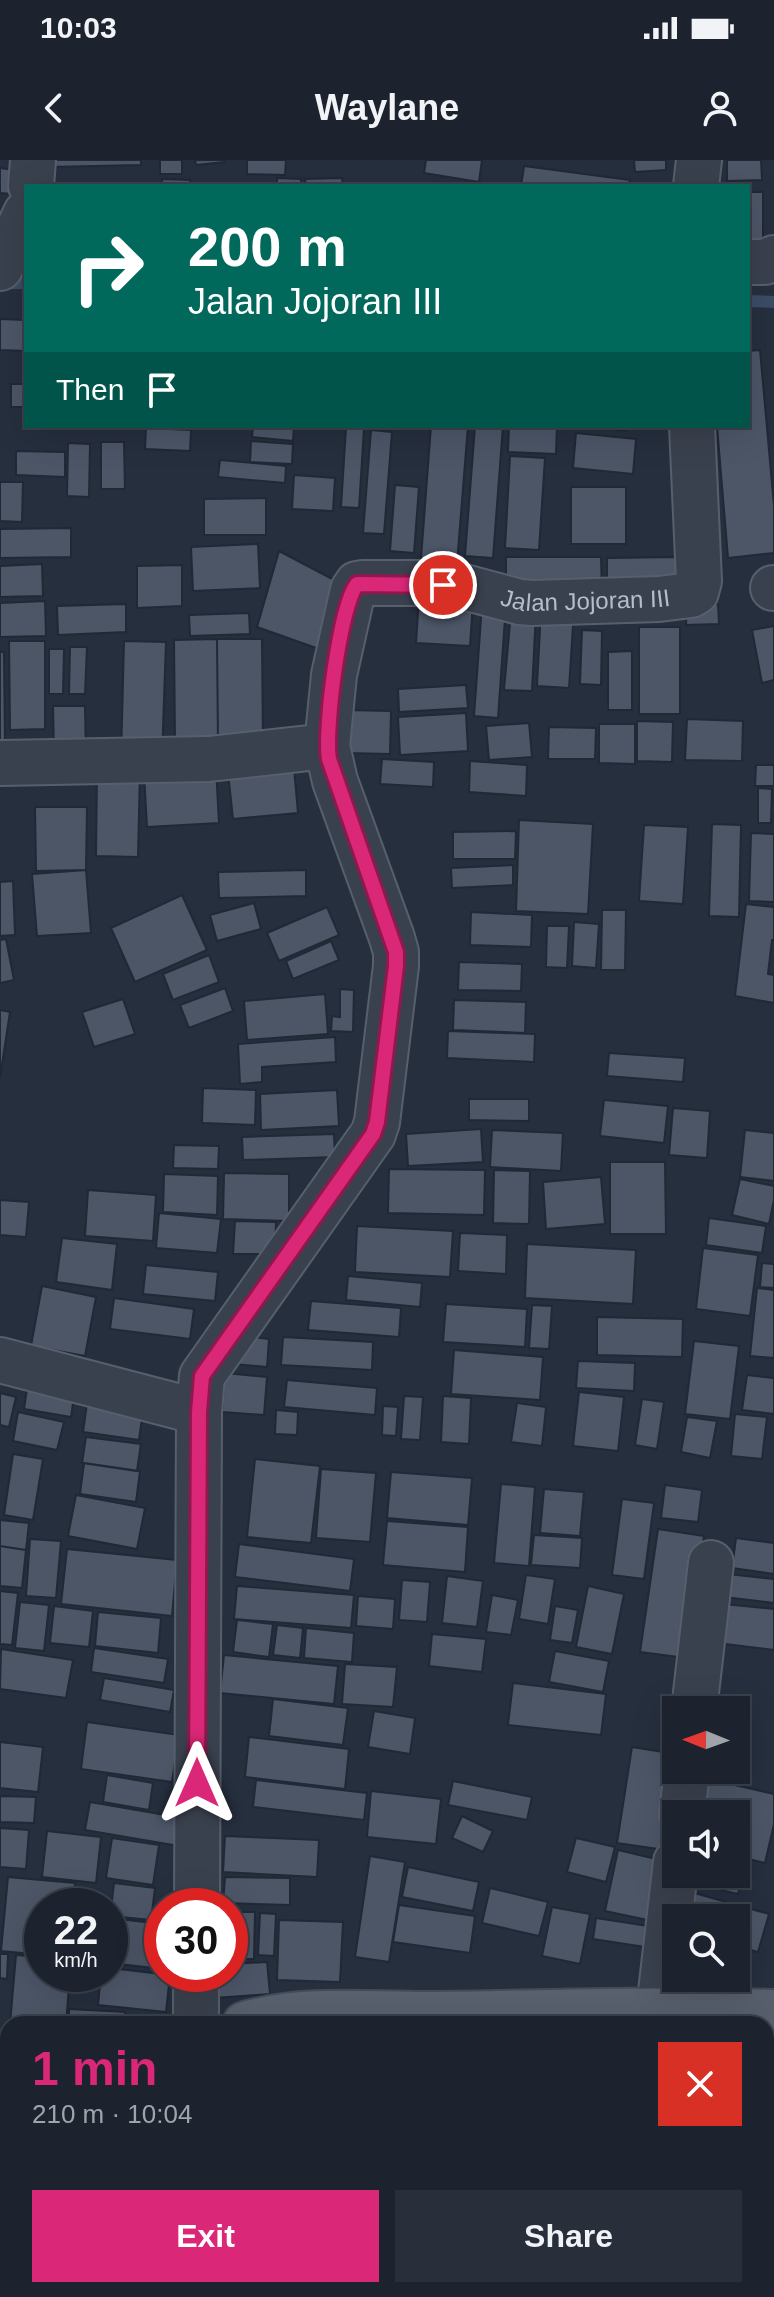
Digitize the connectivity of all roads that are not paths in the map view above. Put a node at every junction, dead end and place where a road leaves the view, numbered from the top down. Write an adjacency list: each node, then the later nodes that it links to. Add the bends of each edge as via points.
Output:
1 (33, 160): 3 (street)
2 (699, 160): 4 (street)
3 (31, 184)
4 (696, 184)
5 (774, 258): 6 (street)
6 (750, 262)
7 (692, 428): 8 (street, Jalan Jojoran III, via 696,592 659,599 532,603 464,587 357,584 334,675)
8 (327, 746): 9 (street, via 194,760); 11 (street, Jalan Jojoran III, via 396,952 377,1122 368,1144 205,1369)
9 (0, 763)
10 (0, 1360): 11 (street)
11 (199, 1412): 14 (street, Jalan Jojoran III)
12 (711, 1563): 13 (street)
13 (696, 1696)
14 (197, 1888)
15 (673, 1888): 17 (street)
16 (196, 1992): 19 (street)
17 (659, 2009): 18 (main road); 20 (main road)
18 (774, 2012)
19 (196, 2016)
20 (291, 2016)

